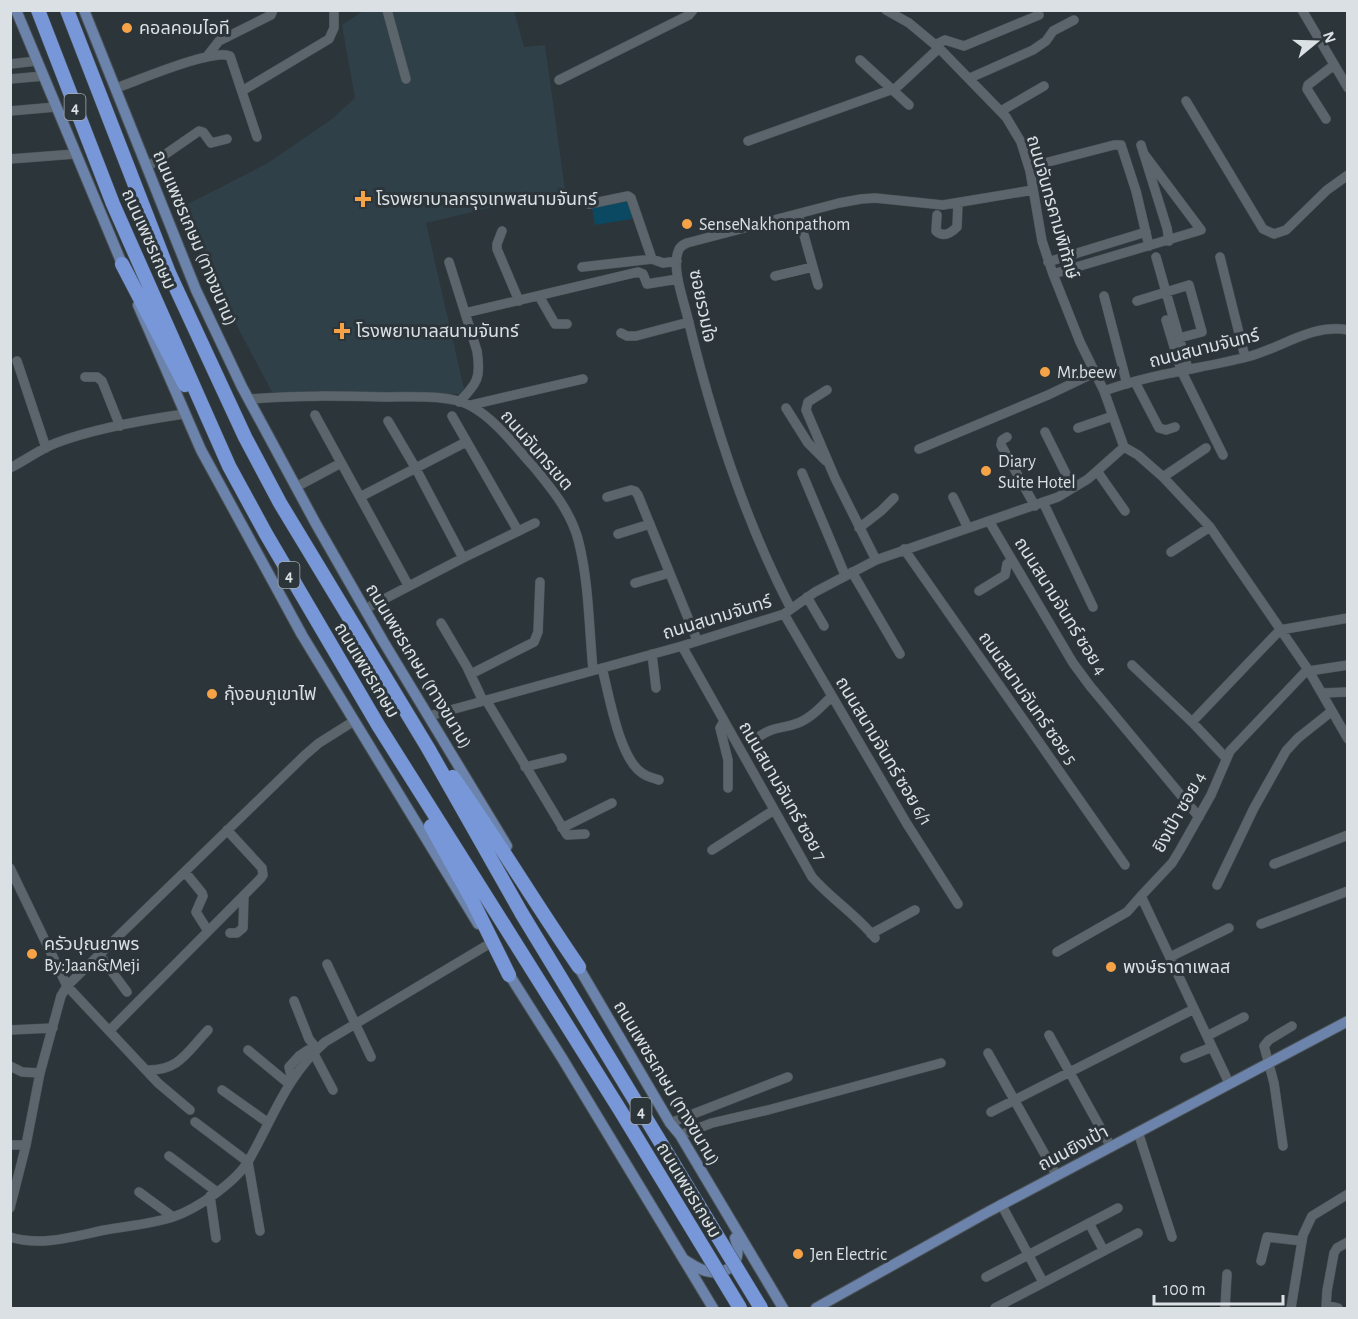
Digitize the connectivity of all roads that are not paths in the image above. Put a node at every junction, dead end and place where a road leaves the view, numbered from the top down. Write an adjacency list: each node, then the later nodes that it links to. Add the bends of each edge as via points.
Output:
1 (16, 10): 16 (main road, 4)
2 (38, 10): 108 (highway, ถนนเพชรเกษม / 4, via 112,204)
3 (67, 10): 163 (highway, ถนนเพชรเกษม / 4, via 169,273 245,437)
4 (84, 10): 25 (main road, ถนนเพชรเกษม (ทางขนาน) / 4)
5 (273, 10): 14 (street, via 271,15 219,41)
6 (334, 10): 28 (street, via 334,28 329,39)
7 (387, 10): 21 (street)
8 (693, 10): 23 (street)
9 (885, 10): 13 (street, ถนนจันทรคามพิทักษ์)
10 (1302, 10): 18 (street)
11 (1039, 15): 13 (street, via 964,46 945,40)
12 (1074, 20): 20 (street, via 1053,31 1033,50)
13 (937, 46): 20 (street, ถนนจันทรคามพิทักษ์); 27 (street)
14 (208, 56): 25 (street); 28 (street, via 230,56)
15 (860, 60): 27 (street)
16 (37, 61): 17 (street); 19 (main road, 4)
17 (10, 64)
18 (1334, 65): 26 (street); 34 (street, via 1308,85)
19 (44, 76): 22 (street); 31 (main road, 4)
20 (970, 78): 33 (street, ถนนจันทรคามพิทักษ์)
21 (406, 79)
22 (10, 80)
23 (559, 80)
24 (1044, 86): 33 (street)
25 (116, 88): 40 (main road, ถนนเพชรเกษม (ทางขนาน) / 4)
26 (1347, 88)
27 (892, 90): 30 (street); 37 (street)
28 (242, 91): 35 (street)
29 (1186, 101): 42 (street, via 1268,233 1286,230)
30 (909, 105)
31 (56, 107): 32 (street); 38 (main road, 4)
32 (10, 111)
33 (1001, 111): 41 (street, ถนนจันทรคามพิทักษ์, via 1021,142)
34 (1326, 119)
35 (257, 137)
36 (227, 139): 40 (street, via 211,143 199,131)
37 (748, 141)
38 (75, 154): 39 (street); 58 (main road, 4)
39 (10, 159)
40 (147, 167): 86 (main road, ถนนเพชรเกษม (ทางขนาน) / 4, via 196,290)
41 (1029, 168): 43 (street, ถนนจันทรคามพิทักษ์); 49 (street, via 1121,145)
42 (1347, 175)
43 (1033, 190): 44 (street, ซอยรวมใจ); 57 (street, ถนนจันทรคามพิทักษ์)
44 (958, 203): 46 (street, ซอยรวมใจ, via 875,198); 47 (street, via 957,227 952,232 946,235 936,231)
45 (589, 204): 54 (street, via 632,198)
46 (798, 214): 55 (street, ซอยรวมใจ, via 687,243 678,251); 60 (street)
47 (937, 215)
48 (502, 231): 68 (street, via 497,249)
49 (1146, 232): 51 (street); 57 (street)
50 (1169, 241): 50 (street, via 1167,228 1142,149 1202,230); 51 (street)
51 (1149, 246): 61 (street)
52 (1156, 257): 65 (street)
53 (1220, 257): 77 (street)
54 (652, 259): 55 (street, via 663,263); 59 (street)
55 (677, 261): 63 (street, ซอยรวมใจ)
56 (449, 262): 70 (street)
57 (1048, 262): 61 (street, ถนนจันทรคามพิทักษ์)
58 (122, 264): 90 (main road, 4); 108 (highway)
59 (582, 267)
60 (813, 267): 62 (street); 64 (street)
61 (1053, 274): 80 (street, ถนนจันทรคามพิทักษ์)
62 (775, 276)
63 (678, 279): 66 (street, via 647,284 638,272); 72 (street, ซอยรวมใจ)
64 (818, 285)
65 (1166, 293): 69 (street); 76 (street); 76 (street, via 1189,285 1202,332)
66 (538, 296): 68 (street); 73 (street, via 555,324)
67 (1104, 296): 83 (street)
68 (519, 301): 70 (street)
69 (1137, 301)
70 (465, 314): 87 (street, via 477,351 479,375)
71 (1166, 320): 79 (street)
72 (688, 322): 75 (street, via 636,336); 144 (street, ซอยรวมใจ, via 736,482)
73 (567, 324)
74 (1347, 330): 77 (street, ถนนสนามจันทร์, via 1327,328)
75 (621, 333)
76 (1179, 338): 79 (street)
77 (1245, 357): 79 (street, ถนนสนามจันทร์)
78 (17, 361): 102 (street)
79 (1185, 370): 83 (street, ถนนสนามจันทร์); 105 (street)
80 (1094, 373): 85 (street, ถนนจันทรคามพิทักษ์); 104 (street)
81 (85, 376): 95 (street, via 102,381)
82 (583, 379): 88 (street)
83 (1131, 383): 85 (street, ถนนสนามจันทร์); 96 (street, via 1159,428)
84 (827, 390): 107 (street, via 806,405 806,410)
85 (1104, 392): 93 (street, ถนนจันทรคามพิทักษ์)
86 (250, 399): 87 (street, ถนนจันทรเขต, via 421,397); 114 (main road, ถนนเพชรเกษม (ทางขนาน) / 4)
87 (459, 402): 88 (street, ถนนจันทรเขต)
88 (471, 405): 155 (street, ถนนจันทรเขต, via 494,423 549,485 573,525)
89 (786, 408): 107 (street, via 808,443)
90 (184, 414): 95 (street); 166 (main road, 4, via 302,635)
91 (315, 416): 106 (street)
92 (452, 416): 100 (street)
93 (1113, 416): 97 (street); 101 (street, ถนนจันทรคามพิทักษ์)
94 (388, 420): 109 (street)
95 (120, 426): 102 (street)
96 (1175, 427)
97 (1078, 428)
98 (1045, 432): 115 (street)
99 (1007, 437): 120 (street, via 1001,445)
100 (466, 442): 109 (street); 128 (street)
101 (1124, 447): 111 (street, ถนนสนามจันทร์); 113 (street)
102 (46, 448): 110 (street)
103 (1206, 448): 113 (street)
104 (920, 449)
105 (1222, 455)
106 (341, 463): 114 (street); 116 (street)
107 (828, 463): 126 (street)
108 (229, 466): 171 (highway, ถนนเพชรเกษม / 4)
109 (415, 467): 116 (street); 132 (street)
110 (10, 468)
111 (1097, 471): 115 (street, ถนนสนามจันทร์); 121 (street)
112 (802, 473): 136 (street)
113 (1163, 477): 125 (street)
114 (296, 487): 143 (main road, ถนนเพชรเกษม (ทางขนาน) / 4)
115 (1073, 489): 120 (street, ถนนสนามจันทร์)
116 (360, 497): 139 (street)
117 (607, 497): 124 (street, via 635,491)
118 (953, 497): 127 (street)
119 (894, 498): 126 (street)
120 (1039, 504): 122 (street, ถนนสนามจันทร์); 142 (street)
121 (1125, 511)
122 (989, 521): 127 (street, ถนนสนามจันทร์); 134 (street, ถนนสนามจันทร์ ซอย 4)
123 (535, 523): 128 (street)
124 (650, 524): 129 (street); 135 (street)
125 (1210, 527): 131 (street); 148 (street)
126 (859, 528): 133 (street)
127 (968, 528): 130 (street, ถนนสนามจันทร์)
128 (518, 531): 132 (street)
129 (618, 534)
130 (904, 549): 133 (street, ถนนสนามจันทร์); 186 (street, ถนนสนามจันทร์ ซอย 5)
131 (1171, 552)
132 (463, 558): 139 (street)
133 (876, 560): 136 (street, ถนนสนามจันทร์)
134 (1012, 560): 140 (street, via 1005,575); 179 (street, ถนนสนามจันทร์ ซอย 4, via 1090,686)
135 (669, 573): 138 (street); 149 (street)
136 (848, 573): 141 (street, ถนนสนามจันทร์); 152 (street)
137 (540, 582): 157 (street, via 534,642)
138 (634, 583)
139 (408, 585): 143 (street)
140 (979, 591)
141 (807, 597): 144 (street, ถนนสนามจันทร์); 147 (street)
142 (1093, 607)
143 (365, 609): 165 (main road, ถนนเพชรเกษม (ทางขนาน) / 4)
144 (787, 611): 149 (street, ถนนสนามจันทร์); 161 (street, ถนนสนามจันทร์ ซอย 6/1)
145 (1347, 618): 148 (street)
146 (441, 623): 157 (street)
147 (824, 626)
148 (1280, 630): 156 (street); 168 (street)
149 (697, 640): 150 (street, ถนนสนามจันทร์)
150 (682, 646): 151 (street, ถนนสนามจันทร์); 167 (street, ถนนสนามจันทร์ ซอย 7)
151 (652, 654): 155 (street, ถนนสนามจันทร์); 158 (street)
152 (900, 654)
153 (1132, 665): 168 (street)
154 (1347, 665): 156 (street)
155 (598, 669): 162 (street, ถนนสนามจันทร์); 175 (street, ถนนจันทรเขต, via 626,753 643,775)
156 (1309, 670): 160 (street); 173 (street, ยิงเป้า ซอย 4, via 1237,741)
157 (471, 674): 162 (street)
158 (656, 688)
159 (1347, 692): 160 (street)
160 (1322, 693): 164 (street)
161 (832, 696): 169 (street, via 810,716 773,728); 193 (street, ถนนสนามจันทร์ ซอย 6/1)
162 (485, 701): 165 (street, ถนนสนามจันทร์); 174 (street)
163 (404, 707): 204 (highway); 278 (highway, ถนนเพชรเกษม / 4, bridge, via 522,914)
164 (1332, 711): 170 (street); 189 (street, via 1286,750)
165 (429, 716): 204 (main road, ถนนเพชรเกษม (ทางขนาน) / 4)
166 (354, 721): 181 (street, via 305,755); 199 (main road, 4)
167 (724, 722): 176 (street, via 720,729 728,760); 178 (street, ถนนสนามจันทร์ ซอย 7)
168 (1192, 722): 173 (street)
169 (757, 738)
170 (1347, 739)
171 (391, 746): 205 (highway); 277 (highway, ถนนเพชรเกษม / 4, bridge)
172 (562, 758): 174 (street)
173 (1226, 758): 179 (street, ยิงเป้า ซอย 4)
174 (525, 767): 180 (street)
175 (659, 780)
176 (729, 788)
177 (612, 803): 180 (street)
178 (774, 810): 184 (street); 194 (street, ถนนสนามจันทร์ ซอย 7, via 812,877 873,936)
179 (1199, 817): 192 (street, ยิงเป้า ซอย 4, via 1172,863)
180 (562, 828): 182 (street, via 570,837)
181 (227, 830): 188 (street); 191 (street, via 263,872)
182 (585, 834)
183 (1347, 835): 185 (street)
184 (712, 850)
185 (1274, 864)
186 (1125, 865)
187 (10, 868): 206 (street)
188 (185, 872): 197 (street, via 202,893 196,912); 201 (street)
189 (1217, 885)
190 (1347, 891): 195 (street)
191 (244, 895): 197 (street); 198 (street, via 243,928)
192 (1141, 896): 200 (street, ยิงเป้า ซอย 4, via 1123,915); 202 (street)
193 (957, 904)
194 (915, 910)
195 (1261, 924)
196 (1229, 928): 202 (street)
197 (208, 931): 217 (street)
198 (230, 933)
199 (489, 944): 205 (main road, 4); 212 (street)
200 (1057, 952)
201 (99, 954): 206 (street); 207 (street)
202 (1170, 957): 209 (street)
203 (327, 964): 212 (street)
204 (579, 967): 242 (main road, ถนนเพชรเกษม (ทางขนาน) / 4)
205 (509, 975): 270 (main road, 4)
206 (67, 986): 214 (street); 217 (street)
207 (127, 992)
208 (294, 1001): 222 (street)
209 (1194, 1009): 219 (street); 230 (street)
210 (1244, 1017): 219 (street)
211 (1347, 1021): 226 (main road, ถนนยิงเป้า)
212 (356, 1023): 222 (street); 224 (street)
213 (1292, 1026): 226 (street, via 1265,1043)
214 (53, 1028): 215 (street); 231 (street)
215 (10, 1030)
216 (208, 1030): 229 (street, via 172,1066)
217 (110, 1031): 229 (street)
218 (1049, 1035): 230 (street)
219 (1207, 1036): 220 (street)
220 (1212, 1047): 225 (street); 234 (street)
221 (248, 1050): 233 (street)
222 (315, 1050): 233 (street); 236 (street)
223 (988, 1053): 237 (street)
224 (371, 1057)
225 (1185, 1058)
226 (1269, 1062): 234 (main road, ถนนยิงเป้า); 247 (street)
227 (941, 1064): 244 (street, via 712,1123)
228 (10, 1066): 231 (street, via 22,1072)
229 (147, 1070): 238 (street)
230 (1069, 1071): 237 (street); 248 (street)
231 (40, 1073): 246 (street)
232 (788, 1077): 242 (street)
233 (290, 1082): 241 (street)
234 (1229, 1083): 243 (main road, ถนนยิงเป้า)
235 (222, 1090): 241 (street)
236 (333, 1090)
237 (1014, 1100): 239 (street); 251 (street)
238 (190, 1110)
239 (991, 1112)
240 (195, 1122): 250 (street)
241 (267, 1122): 250 (street)
242 (670, 1123): 244 (main road, ถนนเพชรเกษม (ทางขนาน) / 4)
243 (1138, 1132): 248 (main road, ถนนยิงเป้า); 264 (street)
244 (680, 1135): 258 (main road, ถนนเพชรเกษม (ทางขนาน) / 4)
245 (10, 1145): 246 (street)
246 (26, 1145): 256 (street)
247 (1283, 1146)
248 (1111, 1147): 251 (main road, ถนนยิงเป้า)
249 (169, 1156): 253 (street)
250 (248, 1162): 253 (street); 261 (street)
251 (1057, 1176): 255 (main road, ถนนยิงเป้า)
252 (139, 1192): 259 (street)
253 (214, 1194): 259 (street); 265 (street)
254 (1347, 1194): 266 (street, via 1312,1216)
255 (1001, 1204): 269 (street); 280 (main road, ถนนยิงเป้า)
256 (10, 1208)
257 (1118, 1208): 260 (street)
258 (726, 1215): 270 (main road, via 739,1248 732,1267 711,1272); 279 (main road, ถนนเพชรเกษม (ทางขนาน) / 4)
259 (173, 1217): 263 (street, via 55,1240 32,1242)
260 (1089, 1223): 268 (street); 269 (street)
261 (260, 1231)
262 (1138, 1233): 268 (street)
263 (10, 1237)
264 (1172, 1237)
265 (216, 1238)
266 (1302, 1241): 271 (street, via 1267,1237); 283 (street)
267 (1347, 1242): 275 (street, via 1334,1253 1326,1291)
268 (1104, 1251): 274 (street)
269 (1028, 1255): 273 (street); 274 (street)
270 (681, 1257): 276 (main road, 4)
271 (1261, 1261)
272 (1227, 1274): 282 (street)
273 (986, 1277)
274 (1043, 1282): 281 (street)
275 (1327, 1307): 284 (street)
276 (713, 1308)
277 (740, 1308)
278 (761, 1308)
279 (783, 1308)
280 (816, 1308)
281 (995, 1308)
282 (1225, 1308)
283 (1291, 1308)
284 (1338, 1308)

